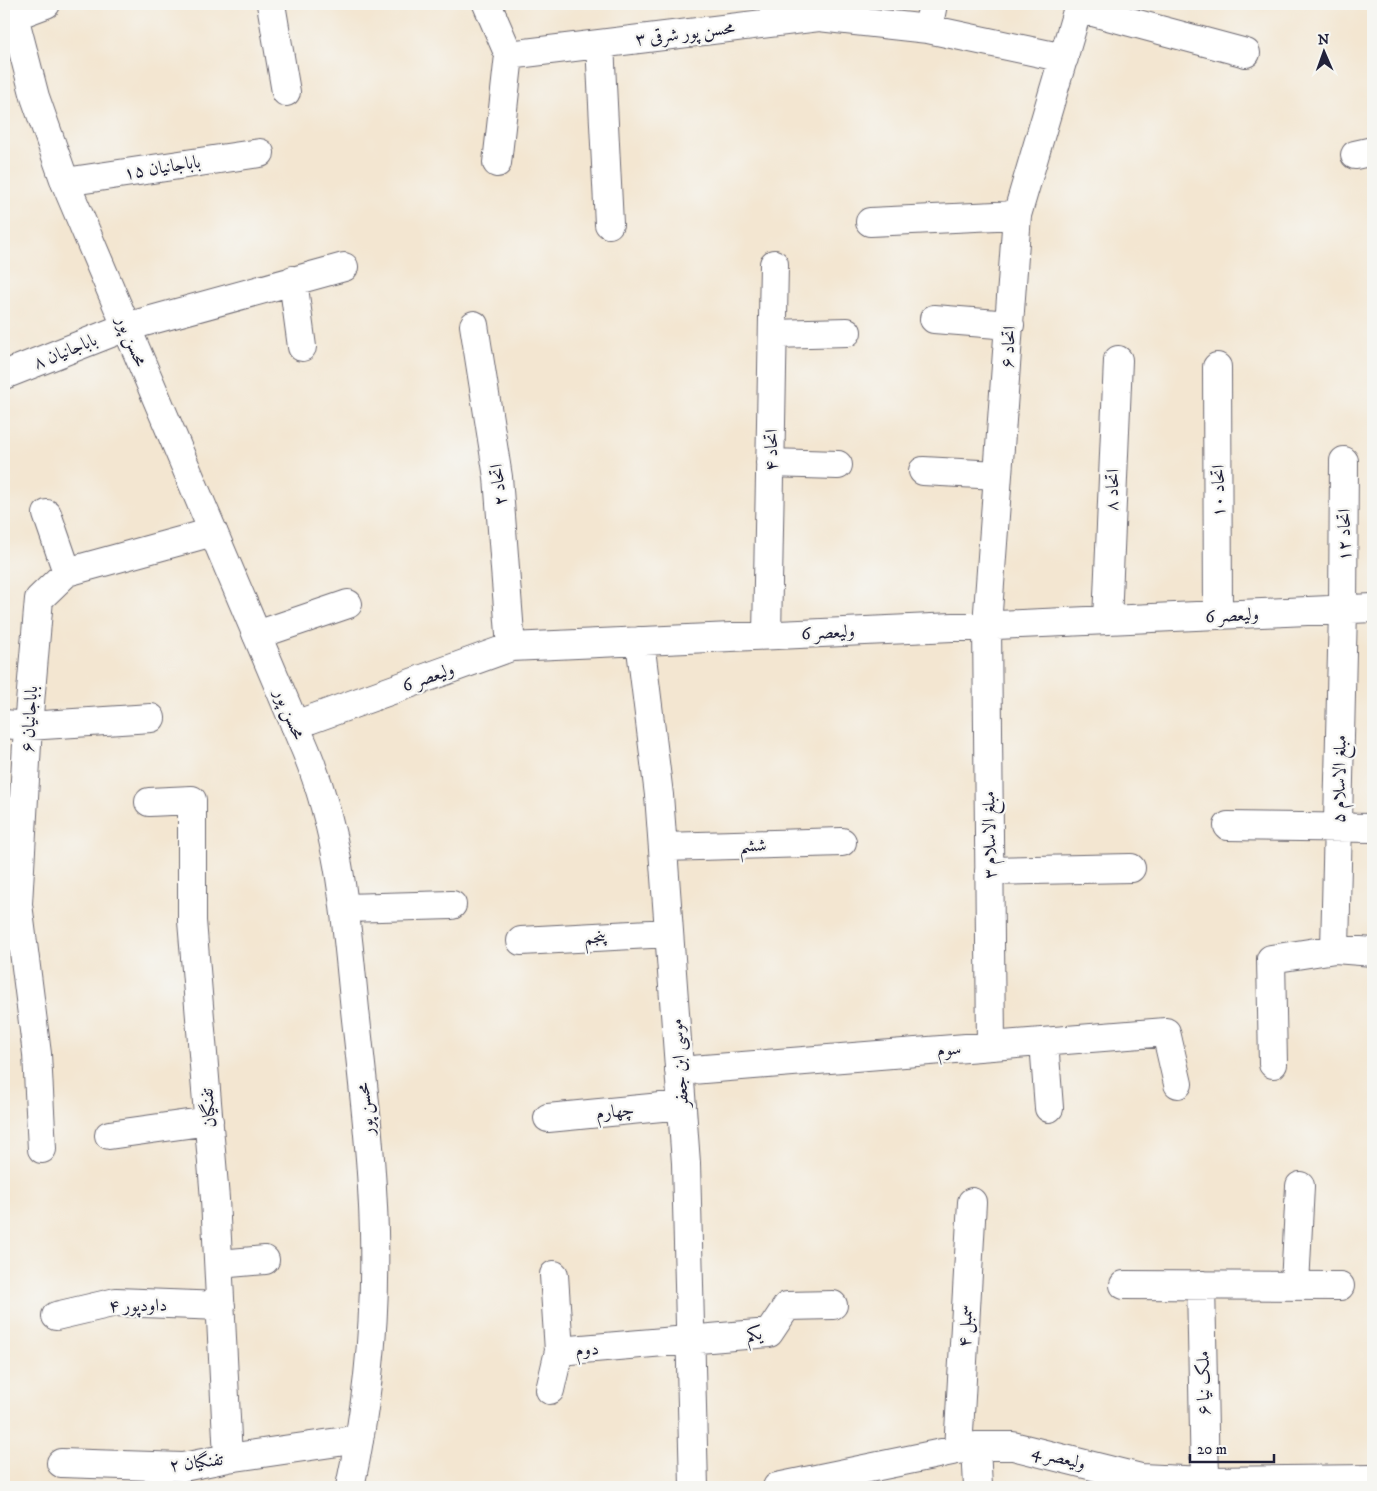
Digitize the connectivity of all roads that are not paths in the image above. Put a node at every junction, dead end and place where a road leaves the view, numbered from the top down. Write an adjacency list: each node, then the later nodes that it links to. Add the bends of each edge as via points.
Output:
1 (46, 4): 4 (street, محسن پور)
2 (271, 4): 10 (street)
3 (487, 4): 8 (street)
4 (12, 10): 13 (street, محسن پور, via 30,82)
5 (930, 16): 6 (street, محسن پور شرقی ۳, via 818,17); 9 (street, محسن پور شرقی ۳)
6 (600, 44): 8 (street, محسن پور شرقی ۳); 16 (street)
7 (1246, 53): 9 (street, اتحاد ۶, via 1078,8)
8 (509, 55): 12 (street)
9 (1064, 58): 14 (street, اتحاد ۶)
10 (286, 92)
11 (260, 153): 13 (street, باباجانیان ۱۵)
12 (497, 163)
13 (65, 182): 23 (street, محسن پور)
14 (1018, 216): 15 (street); 22 (street, اتحاد ۶)
15 (870, 222)
16 (608, 224)
17 (774, 264): 25 (street, اتحاد ۴)
18 (344, 267): 19 (street, باباجانیان ۸)
19 (293, 280): 23 (street, باباجانیان ۸); 26 (street)
20 (934, 319): 22 (street)
21 (474, 325): 47 (street, اتحاد ۲, via 498,477)
22 (1010, 325): 34 (street, اتحاد ۶)
23 (126, 327): 29 (street, باباجانیان ۸); 36 (street, محسن پور)
24 (847, 332): 25 (street)
25 (773, 334): 31 (street, اتحاد ۴)
26 (302, 347)
27 (1118, 360): 42 (street, اتحاد ۸)
28 (1217, 366): 41 (street, اتحاد ۱۰)
29 (4, 375)
30 (1344, 461): 40 (street, اتحاد ۱۲)
31 (770, 463): 32 (street); 45 (street, اتحاد ۴)
32 (838, 465)
33 (923, 471): 34 (street)
34 (998, 475): 43 (street, اتحاد ۶)
35 (47, 514): 37 (street)
36 (213, 532): 37 (street, باباجانیان ۶); 44 (street, محسن پور)
37 (67, 572): 49 (street, باباجانیان ۶, via 39,599)
38 (348, 604): 44 (street)
39 (1373, 608): 40 (street, ولیعصر 6)
40 (1343, 610): 41 (street, ولیعصر 6); 54 (street, مبلغ الاسلام ۵)
41 (1218, 615): 42 (street, ولیعصر 6)
42 (1107, 620): 43 (street, ولیعصر 6)
43 (987, 625): 45 (street, ولیعصر 6); 58 (street, مبلغ الاسلام ۳)
44 (257, 635): 50 (street, محسن پور)
45 (767, 635): 46 (street, ولیعصر 6)
46 (640, 641): 47 (street, ولیعصر 6); 56 (street, موسی ابن جعفر)
47 (511, 647): 50 (street, ولیعصر 6)
48 (151, 718): 49 (street)
49 (16, 725): 75 (street, باباجانیان ۶, via 18,904 37,1054)
50 (295, 725): 60 (street, محسن پور, via 327,809)
51 (149, 802): 73 (street, تفنگیان, via 192,800 192,921)
52 (1228, 826): 54 (street)
53 (1373, 828): 54 (street)
54 (1338, 829): 63 (street, مبلغ الاسلام ۵)
55 (842, 842): 56 (street, ششم)
56 (663, 847): 61 (street, موسی ابن جعفر)
57 (1131, 868): 58 (street)
58 (989, 871): 66 (street, مبلغ الاسلام ۳)
59 (452, 905): 60 (street)
60 (345, 908): 91 (street, محسن پور, via 367,1122 374,1234 372,1319)
61 (669, 933): 62 (street, پنجم); 68 (street, موسی ابن جعفر)
62 (521, 941)
63 (1335, 949): 64 (street); 67 (street, via 1271,959)
64 (1373, 952)
65 (1044, 1042): 66 (street, سوم); 69 (street, سوم, via 1166,1032); 71 (street)
66 (991, 1046): 68 (street, سوم)
67 (1273, 1064)
68 (679, 1071): 70 (street, موسی ابن جعفر)
69 (1178, 1084)
70 (682, 1105): 72 (street, چهارم); 88 (street, موسی ابن جعفر)
71 (1049, 1108)
72 (548, 1118)
73 (209, 1121): 74 (street); 79 (street, تفنگیان)
74 (109, 1135)
75 (42, 1149)
76 (1300, 1186): 83 (street)
77 (972, 1202): 92 (street, سمبل ۴)
78 (265, 1260): 79 (street)
79 (219, 1264): 86 (street, تفنگیان)
80 (554, 1275): 89 (street, دوم)
81 (1124, 1285): 82 (street)
82 (1201, 1285): 83 (street); 97 (street, ملک نیا ۶)
83 (1295, 1285): 84 (street)
84 (1340, 1286)
85 (833, 1305): 88 (street, یکم, via 787,1306 770,1333)
86 (221, 1306): 87 (street, داودپور ۴, via 116,1302); 93 (street, تفنگیان)
87 (56, 1316)
88 (692, 1340): 89 (street, دوم); 99 (street, موسی ابن جعفر)
89 (559, 1351): 90 (street)
90 (550, 1390)
91 (359, 1439): 93 (street, تفنگیان ۲); 98 (street, محسن پور)
92 (967, 1448): 95 (street, ولیعصر 4); 97 (street, ولیعصر 4, via 1012,1446 1142,1478); 101 (street, سمبل ۴)
93 (228, 1458): 94 (street, تفنگیان ۲, via 183,1467)
94 (61, 1463)
95 (878, 1477): 100 (street, ولیعصر 4)
96 (1373, 1479): 97 (street, ولیعصر 4)
97 (1205, 1481)
98 (350, 1487)
99 (694, 1487)
100 (777, 1487)
101 (978, 1487)

